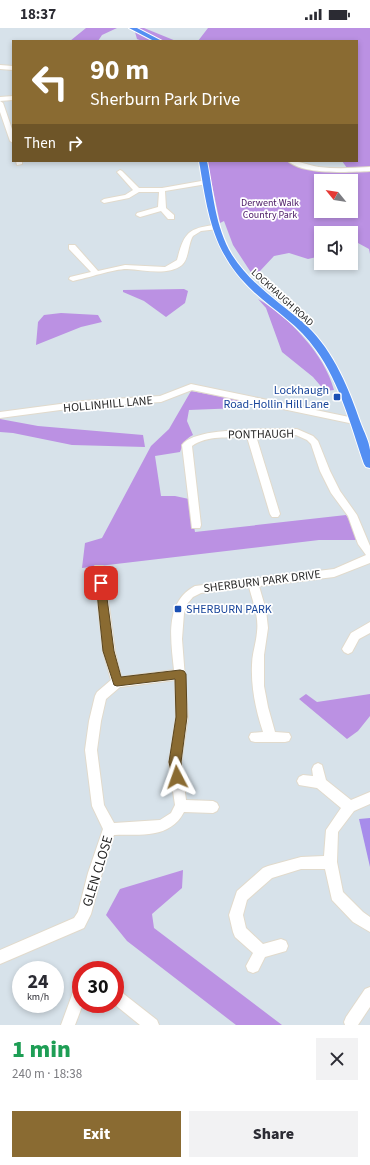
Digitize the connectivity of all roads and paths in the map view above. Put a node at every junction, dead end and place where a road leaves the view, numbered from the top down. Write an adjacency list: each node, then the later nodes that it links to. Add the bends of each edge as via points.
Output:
1 (132, 28): 2 (main road)
2 (157, 40)
3 (0, 67): 4 (street)
4 (12, 68)
5 (12, 98): 6 (street)
6 (0, 99)
7 (0, 103): 8 (street)
8 (12, 138)
9 (203, 162): 13 (main road, LOCKHAUGH ROAD)
10 (293, 162): 11 (street, via 328,171)
11 (369, 169)
12 (120, 172): 14 (street)
13 (207, 182): 15 (street); 20 (main road, LOCKHAUGH ROAD)
14 (137, 190): 15 (street); 16 (street, via 127,197)
15 (162, 190): 17 (street)
16 (104, 200)
17 (162, 208): 18 (street); 19 (street)
18 (140, 215)
19 (171, 217)
20 (215, 227): 22 (street, via 190,233 181,261 175,266 164,269 125,267); 25 (main road, LOCKHAUGH ROAD, via 230,260 248,281 289,316 321,349 337,378)
21 (72, 247): 22 (street)
22 (96, 273): 23 (street)
23 (73, 279)
24 (0, 415): 25 (street, HOLLINHILL LANE, via 83,404 160,399 191,387)
25 (354, 421): 27 (main road, LOCKHAUGH ROAD)
26 (251, 434): 28 (street); 29 (street, PONTHAUGH, via 205,436 194,439 187,445); 30 (street, PONTHAUGH, via 298,432 315,442 324,471 352,515 363,544)
27 (370, 464)
28 (275, 514)
29 (196, 524)
30 (370, 553)
31 (370, 558): 33 (street, SHERBURN PARK DRIVE, via 334,573)
32 (99, 569): 37 (street, via 108,651)
33 (253, 582): 36 (street, SHERBURN PARK DRIVE, via 193,590 182,601 176,640); 39 (street, via 262,612 263,629 258,656 260,699 262,714)
34 (370, 627): 35 (street, via 355,636)
35 (348, 649)
36 (180, 674): 37 (street); 45 (street, SHERBURN PARK DRIVE, via 182,717 175,762)
37 (117, 682): 48 (street, via 102,696 91,750 98,806)
38 (255, 737): 39 (street)
39 (271, 737): 40 (street)
40 (285, 737)
41 (318, 769): 43 (street)
42 (303, 781): 43 (street)
43 (320, 783): 46 (street)
44 (370, 798): 46 (street)
45 (181, 806): 47 (street); 48 (street, via 174,817 163,826)
46 (350, 806): 49 (street, via 332,830)
47 (213, 807)
48 (110, 829): 53 (street, GLEN CLOSE, via 79,923)
49 (330, 862): 50 (street, via 337,895 358,917); 52 (street, via 301,863 268,873 242,896 236,915 240,932)
50 (370, 925)
51 (281, 946): 52 (street)
52 (261, 951): 54 (street)
53 (0, 957)
54 (253, 966)
55 (370, 994): 58 (street)
56 (124, 1003): 60 (street)
57 (72, 1013): 59 (street)
58 (351, 1022)
59 (68, 1025)
60 (152, 1025)

